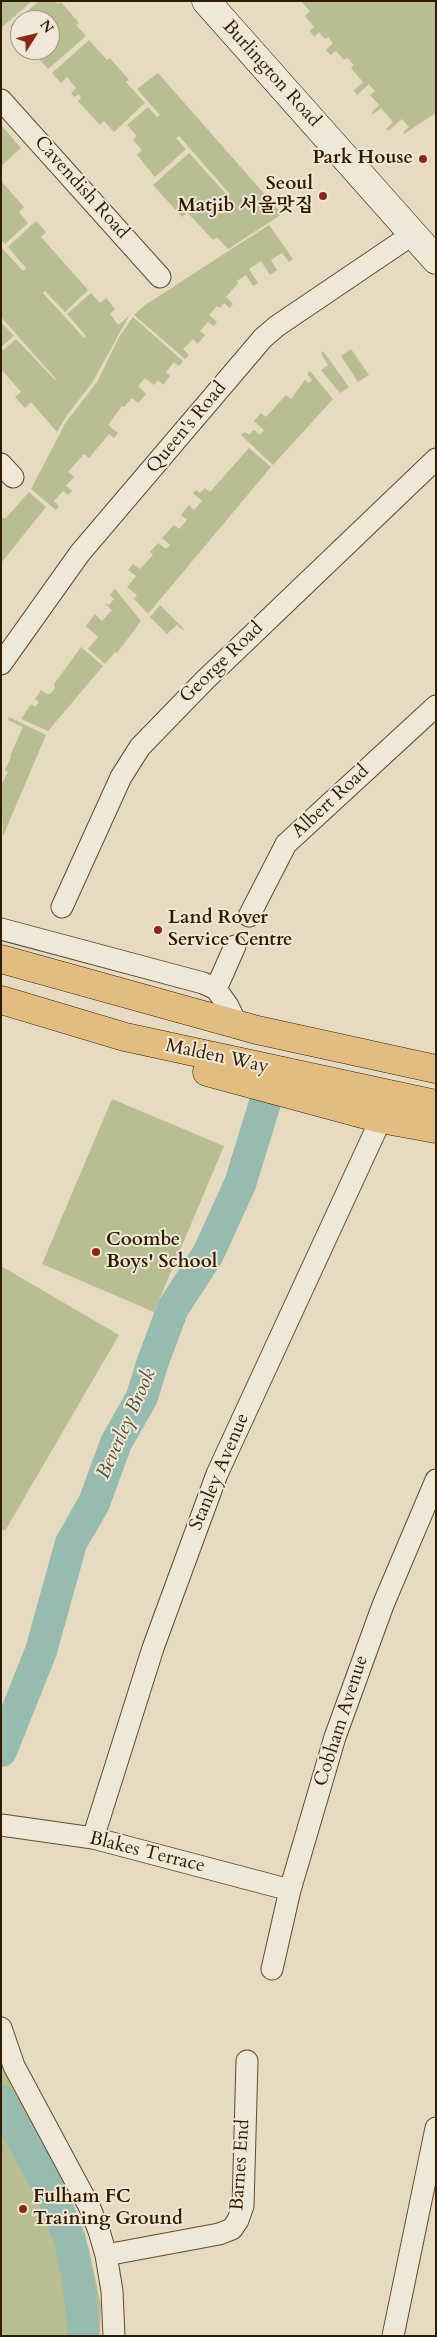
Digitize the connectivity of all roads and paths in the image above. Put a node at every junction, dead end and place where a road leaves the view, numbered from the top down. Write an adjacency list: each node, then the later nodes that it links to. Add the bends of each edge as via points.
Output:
1 (206, 1): 3 (main road, Burlington Road)
2 (1, 100): 5 (street, Cavendish Road)
3 (413, 234): 4 (main road, Burlington Road); 7 (street, Queen's Road, via 263,338 80,553)
4 (436, 260)
5 (160, 277)
6 (436, 459): 9 (street, George Road, via 201,683 140,747 121,778)
7 (1, 664)
8 (436, 706): 10 (street, Albert Road, via 286,844)
9 (62, 907)
10 (249, 916)
11 (1, 929): 14 (street)
12 (235, 946): 14 (street)
13 (1, 959): 16 (highway, Malden Way)
14 (216, 989): 16 (street, Malden Way)
15 (1, 1000): 17 (highway, Malden Way)
16 (247, 1028): 18 (highway, via 316,1033); 19 (highway, Malden Way)
17 (124, 1037): 20 (highway, Malden Way); 21 (highway, via 190,1067)
18 (436, 1050)
19 (436, 1069)
20 (436, 1104)
21 (382, 1119): 22 (highway); 25 (street, Stanley Avenue, via 214,1483 153,1648)
22 (436, 1129)
23 (436, 1480): 26 (street, Cobham Avenue, via 402,1556 359,1668)
24 (1, 1825): 25 (street, Blakes Terrace)
25 (93, 1838): 26 (street, Blakes Terrace)
26 (290, 1890): 27 (street, Cobham Avenue)
27 (272, 1969)
28 (1, 2028): 31 (street, via 14,2066 90,2208)
29 (246, 2061): 31 (street, Barnes End, via 243,2206 238,2220 232,2228 219,2234)
30 (436, 2128): 33 (street)
31 (106, 2255): 32 (street)
32 (114, 2336)
33 (393, 2336)

